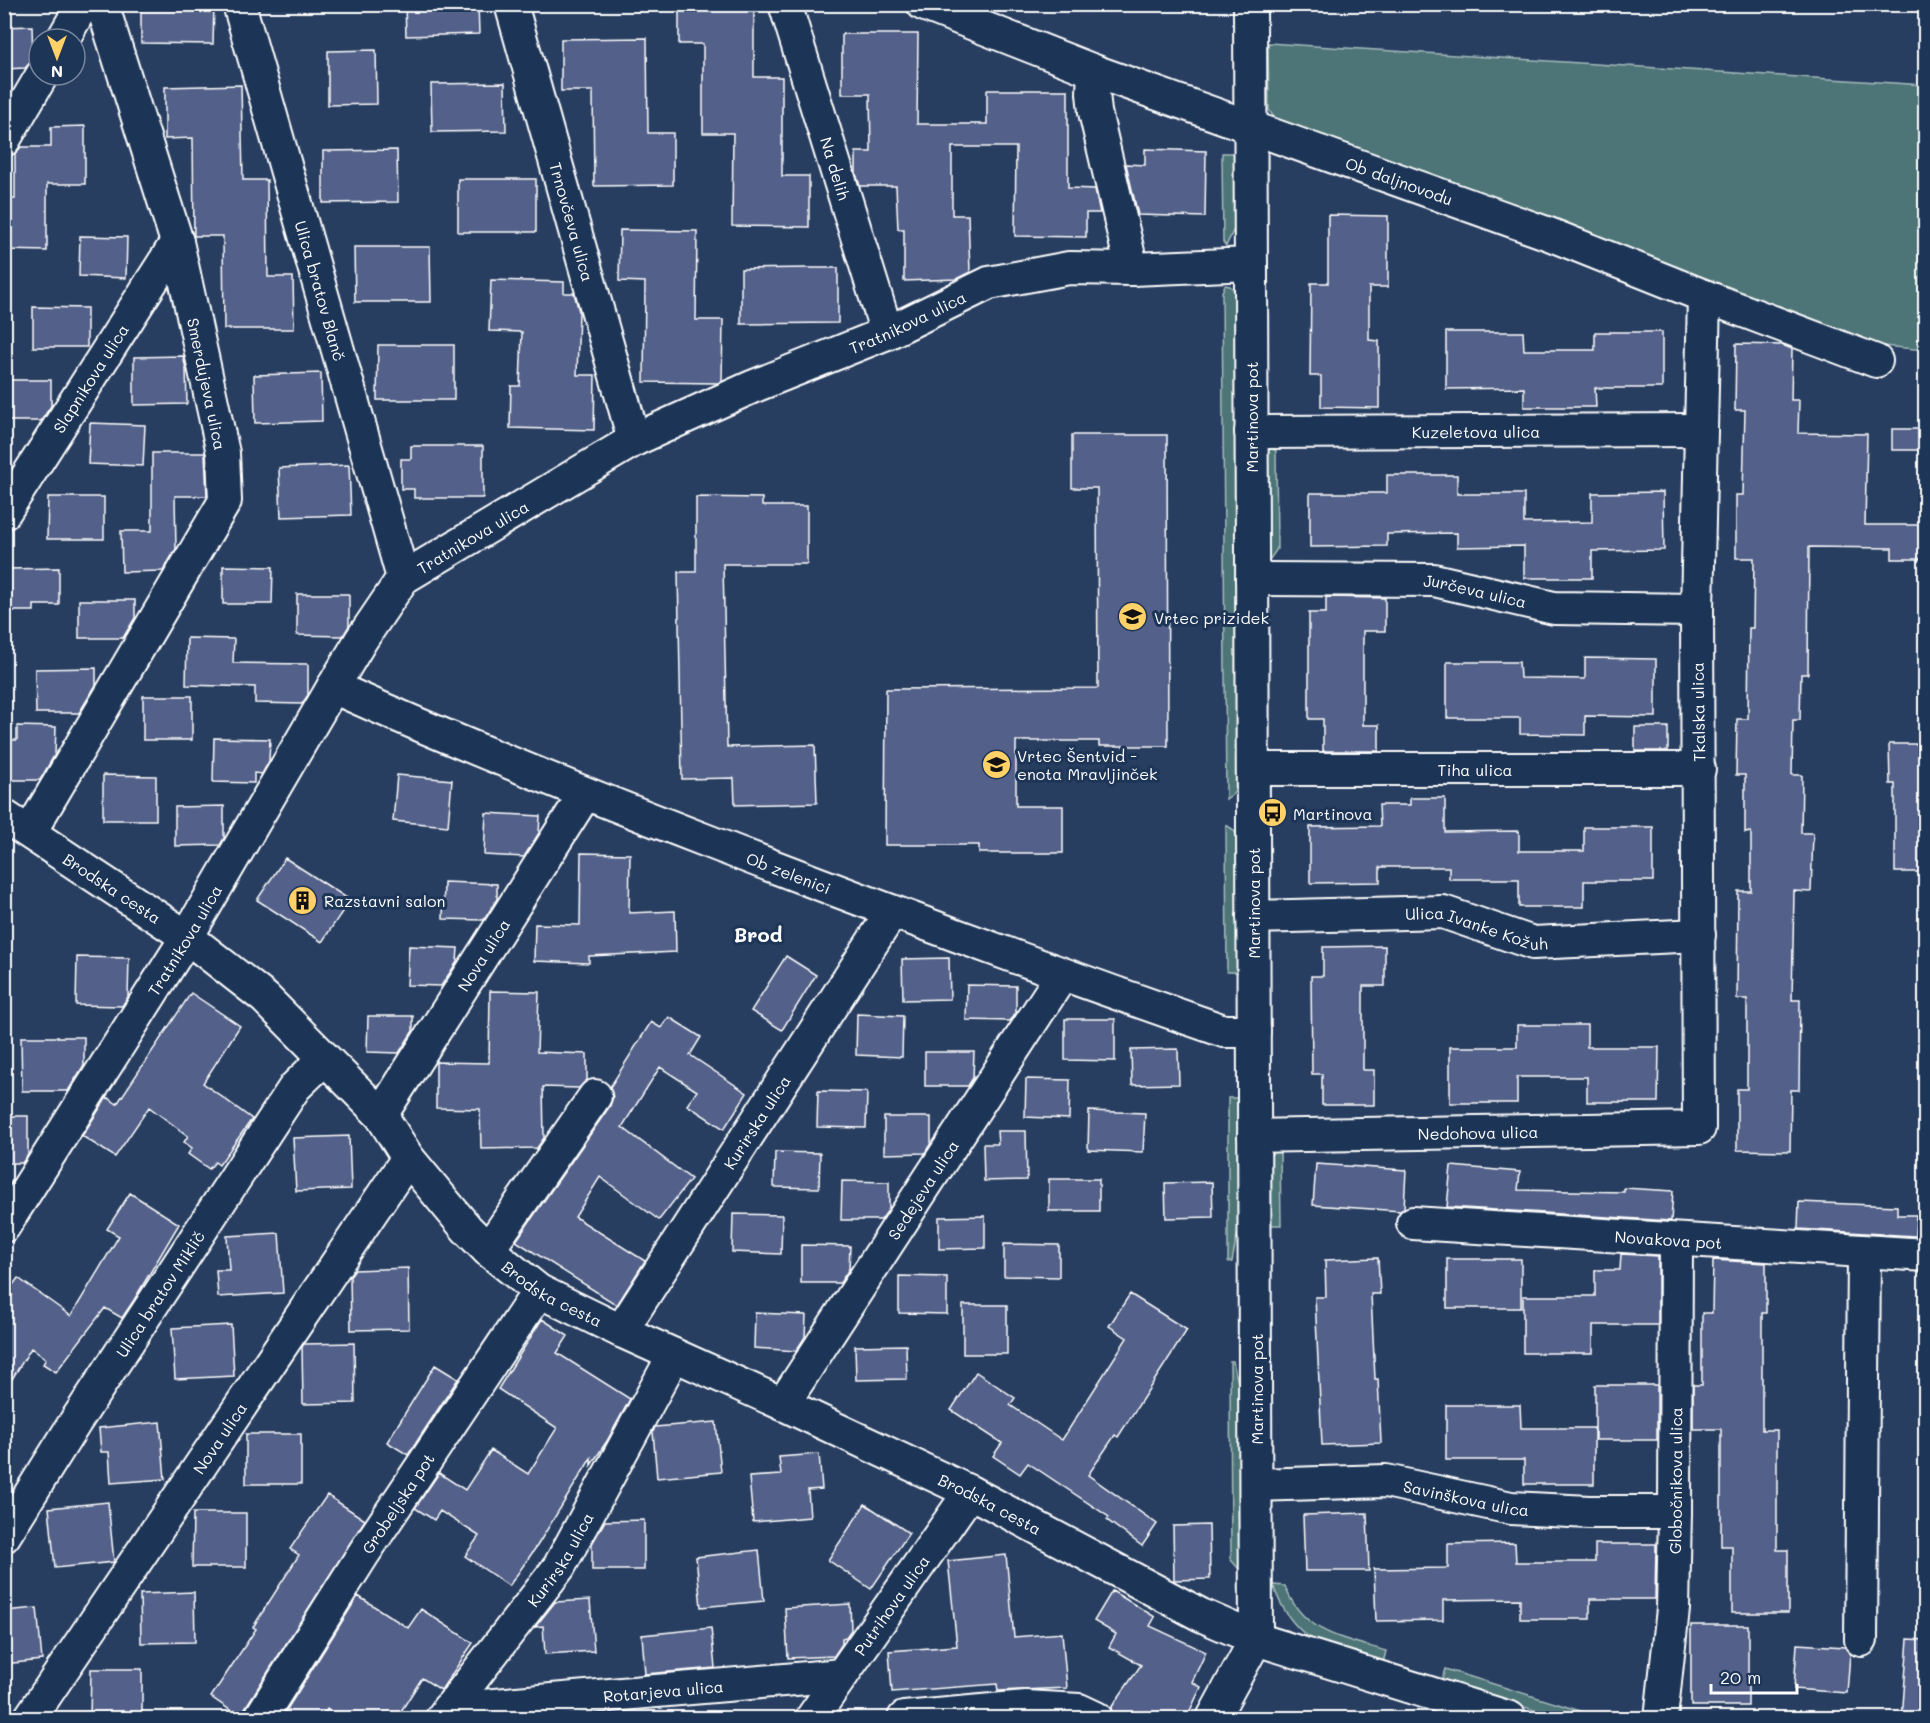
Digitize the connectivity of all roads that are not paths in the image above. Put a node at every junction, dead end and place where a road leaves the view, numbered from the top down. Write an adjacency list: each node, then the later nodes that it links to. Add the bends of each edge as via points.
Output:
1 (82, 4): 8 (street)
2 (102, 4): 13 (street, Smerdujeva ulica)
3 (239, 4): 23 (street, Ulica bratov Blanč)
4 (511, 4): 21 (street, Trnovčeva ulica)
5 (785, 4): 17 (street, Na delih)
6 (923, 4): 9 (street, Ob daljnovodu)
7 (1250, 4): 11 (street, Martinova pot)
8 (70, 27)
9 (1094, 71): 11 (street, Ob daljnovodu); 15 (street, via 1095,112)
10 (35, 87): 12 (street)
11 (1250, 128): 14 (street, Martinova pot); 16 (street, Ob daljnovodu, via 1549,234)
12 (4, 140)
13 (177, 242): 22 (street, Slapnikova ulica); 30 (street, Smerdujeva ulica, via 223,453 225,501)
14 (1251, 264): 15 (street, Tratnikova ulica); 20 (street, Martinova pot)
15 (1132, 269): 17 (street, Tratnikova ulica, via 1069,268 989,284)
16 (1704, 296): 18 (street, Ob daljnovodu); 19 (street, Tkalska ulica)
17 (887, 333): 21 (street, Tratnikova ulica)
18 (1876, 361)
19 (1701, 430): 20 (street, Kuzeletova ulica); 25 (street, Tkalska ulica)
20 (1251, 432): 24 (street, Martinova pot)
21 (634, 440): 23 (street, Tratnikova ulica)
22 (4, 513)
23 (403, 578): 26 (street, Tratnikova ulica)
24 (1252, 579): 25 (street, Jurčeva ulica, via 1434,580 1554,608); 27 (street, Martinova pot)
25 (1697, 610): 28 (street, Tkalska ulica)
26 (333, 687): 29 (street, Ob zelenici); 34 (street, Tratnikova ulica)
27 (1253, 769): 28 (street, Tiha ulica); 32 (street, Martinova pot)
28 (1699, 769): 33 (street, Tkalska ulica)
29 (585, 794): 31 (street, Ob zelenici); 39 (street, Nova ulica)
30 (17, 824): 34 (street, Brodska cesta)
31 (892, 912): 35 (street, Ob zelenici); 50 (street, Kurirska ulica)
32 (1253, 917): 33 (street, Ulica Ivanke Kožuh, via 1443,912 1533,944); 36 (street, Martinova pot)
33 (1699, 935): 40 (street, Tkalska ulica)
34 (186, 937): 37 (street, Brodska cesta, via 265,998); 44 (street, Tratnikova ulica)
35 (1062, 975): 36 (street, Ob zelenici, via 1224,1031); 52 (street, Sedejeva ulica)
36 (1254, 1031): 41 (street, Martinova pot)
37 (324, 1059): 39 (street, Brodska cesta); 56 (street, Ulica bratov Miklič, via 296,1087)
38 (595, 1096): 46 (street, Brodska cesta)
39 (381, 1115): 42 (street, Brodska cesta)
40 (1699, 1128): 41 (street, Nedohova ulica)
41 (1254, 1136): 53 (street, Martinova pot)
42 (408, 1158): 46 (street, Brodska cesta); 61 (street, Nova ulica)
43 (1413, 1223): 45 (street, Novakova pot)
44 (4, 1226)
45 (1676, 1240): 47 (street, Novakova pot); 55 (street, Globočnikova ulica)
46 (488, 1250): 49 (street, Brodska cesta)
47 (1864, 1252): 48 (street, Novakova pot); 58 (street)
48 (1926, 1255)
49 (539, 1291): 50 (street, Brodska cesta); 62 (street, Grobeljska pot, via 364,1553)
50 (621, 1331): 51 (street, Brodska cesta)
51 (674, 1355): 52 (street, Brodska cesta); 60 (street, Kurirska ulica, via 558,1567)
52 (783, 1404): 54 (street, Brodska cesta)
53 (1256, 1485): 55 (street, Savinškova ulica, via 1386,1481 1511,1508); 57 (street, Martinova pot)
54 (970, 1492): 57 (street, Brodska cesta, via 1201,1615); 59 (street, Putrihova ulica)
55 (1675, 1512): 68 (street, Globočnikova ulica, via 1672,1609)
56 (4, 1536)
57 (1256, 1639): 66 (street, Martinova pot); 67 (street, Brodska cesta)
58 (1862, 1640)
59 (842, 1675): 60 (street, Rotarjeva ulica); 63 (street, Putrihova ulica)
60 (445, 1714)
61 (30, 1719)
62 (260, 1719)
63 (812, 1719)
64 (904, 1719): 65 (street, via 1026,1707 1079,1710)
65 (1096, 1719)
66 (1213, 1719)
67 (1510, 1719)
68 (1661, 1719)

